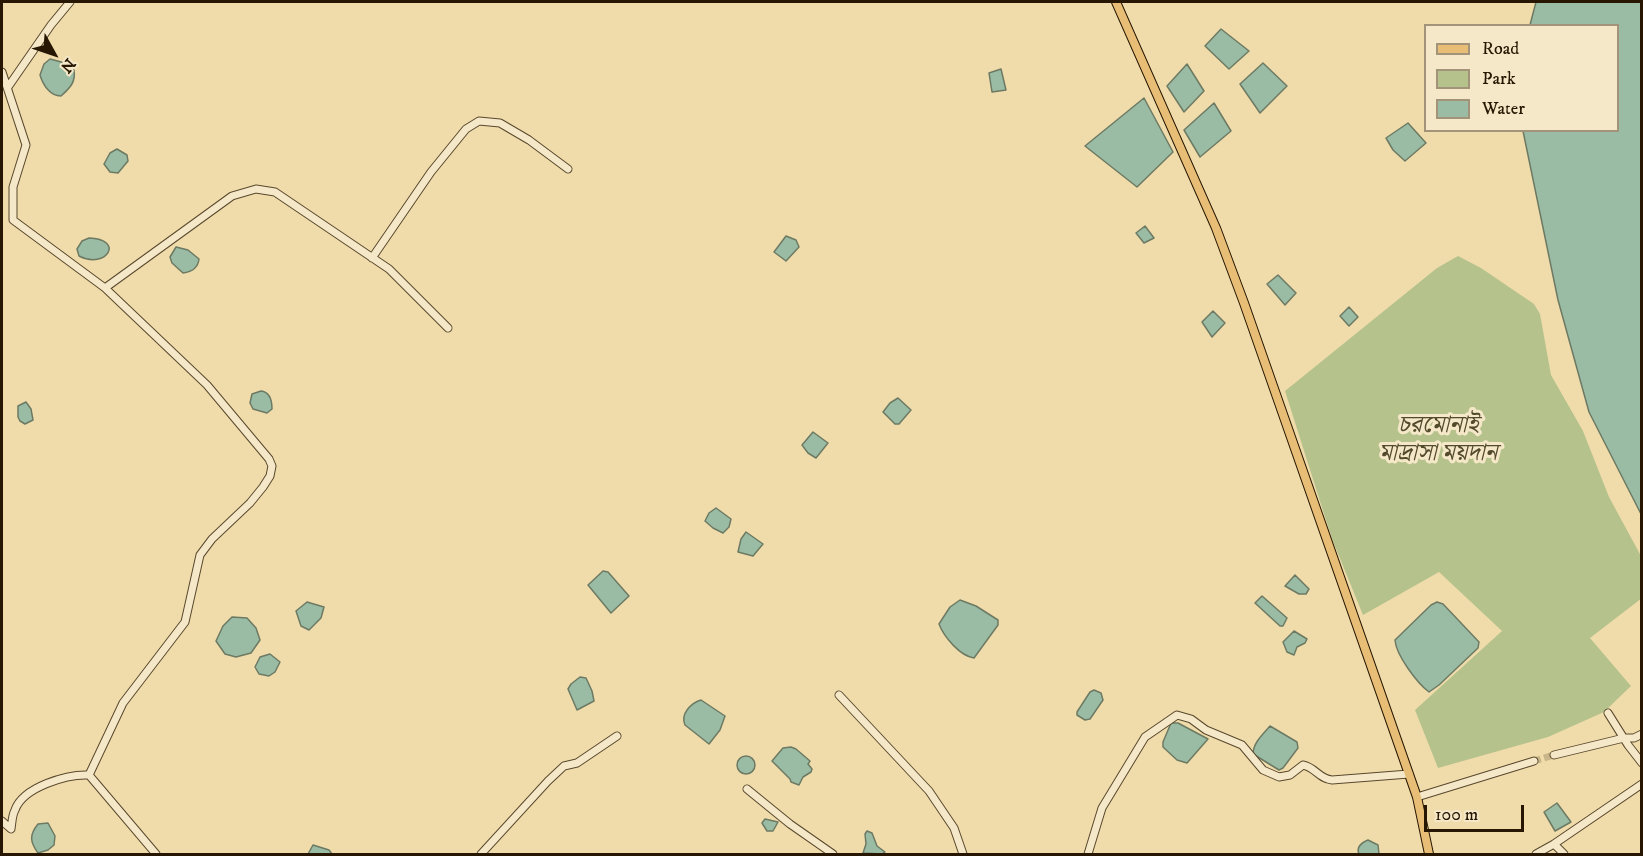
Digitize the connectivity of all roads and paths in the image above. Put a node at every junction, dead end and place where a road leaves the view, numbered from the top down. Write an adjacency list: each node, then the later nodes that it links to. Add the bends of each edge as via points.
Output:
1 (70, 2): 4 (street)
2 (1116, 2): 17 (main road, via 1216,228)
3 (2, 72): 4 (street)
4 (8, 87): 7 (street, via 26,145 13,187 13,220)
5 (568, 168): 6 (street, via 500,123 479,121 466,129 431,172)
6 (372, 258): 7 (street, via 275,192 256,189 232,196); 8 (street)
7 (105, 288): 18 (street, via 207,385 272,466 263,487 200,555 185,622 123,703)
8 (448, 328)
9 (839, 695): 27 (street, via 929,791 954,828)
10 (1608, 713): 13 (street)
11 (1641, 734): 13 (street)
12 (617, 736): 25 (street, via 576,763 564,766)
13 (1624, 738): 14 (street); 16 (street)
14 (1554, 755)
15 (1534, 761): 21 (street)
16 (1641, 763)
17 (1409, 774): 21 (main road); 28 (street, via 1332,780 1303,765 1290,775 1279,777 1263,770 1242,745 1177,715 1146,737 1102,808)
18 (89, 775): 22 (street, via 74,774 28,792 15,808 11,829); 24 (street)
19 (1641, 784): 23 (street)
20 (747, 789): 26 (street)
21 (1417, 797): 29 (main road)
22 (2, 821)
23 (1554, 844): 30 (street); 31 (street)
24 (156, 855)
25 (481, 855)
26 (833, 855)
27 (963, 855)
28 (1088, 855)
29 (1429, 855)
30 (1536, 855)
31 (1564, 855)

